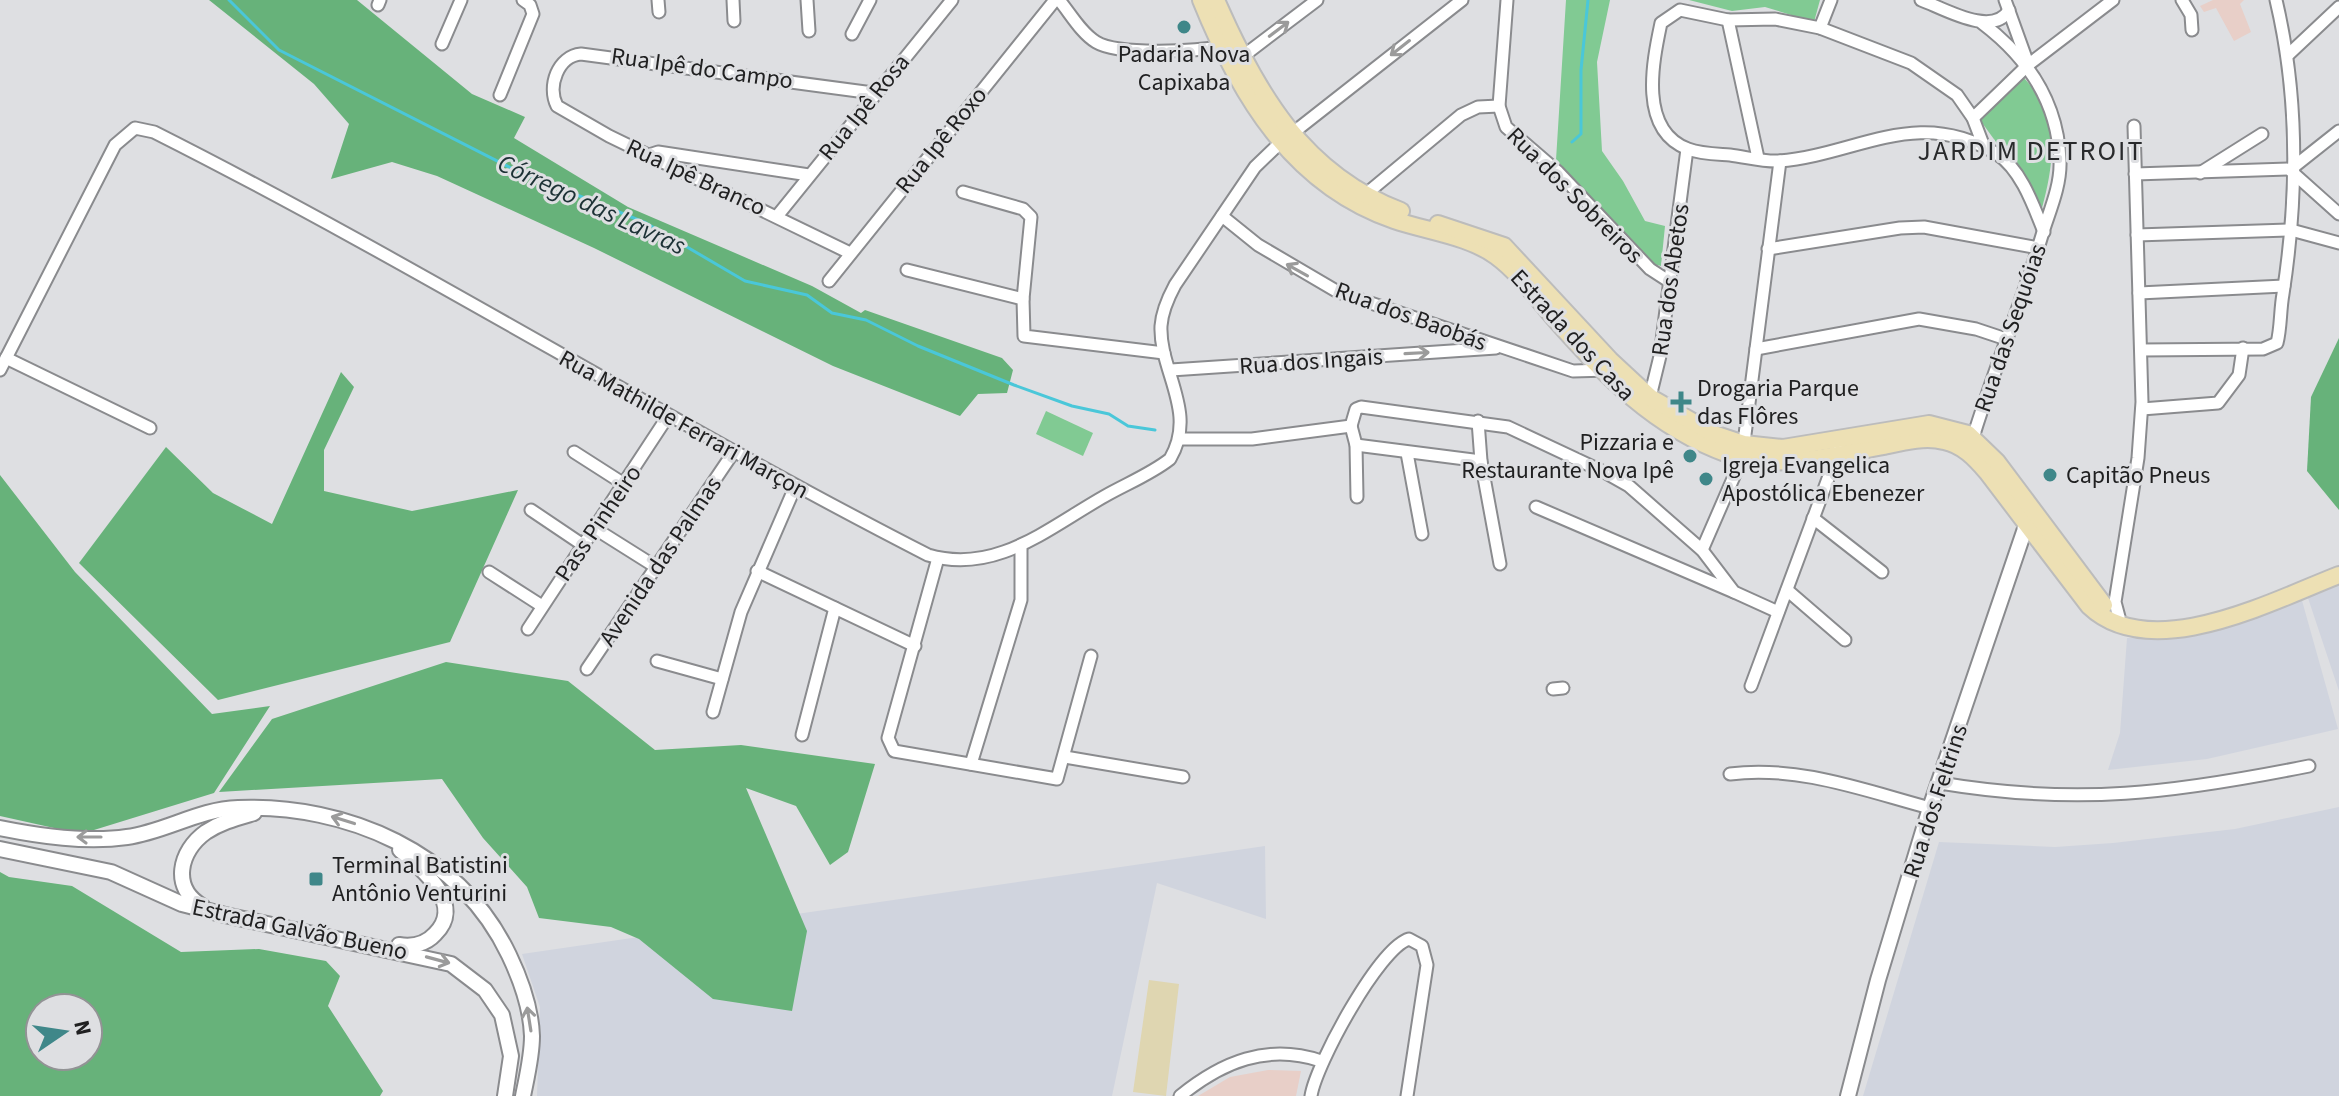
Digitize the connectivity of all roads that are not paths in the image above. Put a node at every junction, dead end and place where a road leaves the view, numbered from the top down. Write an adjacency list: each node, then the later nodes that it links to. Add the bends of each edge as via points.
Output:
1 (461, 0): 29 (street)
2 (523, 0): 35 (street, via 533,14)
3 (733, 0): 23 (street)
4 (807, 0): 27 (street)
5 (870, 0): 28 (street)
6 (952, 0): 34 (street, Rua Ipê Rosa)
7 (1057, 0): 30 (street, via 1093,40 1116,48); 62 (street, Rua Ipê Roxo)
8 (1201, 0): 30 (main road, Estrada dos Casa)
9 (1216, 0): 30 (main road, Estrada dos Casa)
10 (1317, 0): 30 (street, one-way to 10)
11 (1462, 0): 41 (street, one-way to 41)
12 (1507, 0): 36 (street, Rua dos Sobreiros)
13 (1831, 0): 25 (street)
14 (1921, 0): 21 (street)
15 (1949, 0): 21 (street)
16 (2182, 0): 26 (street)
17 (2276, 0): 31 (street)
18 (2109, 1): 32 (street)
19 (2339, 7): 31 (street)
20 (2006, 9): 24 (street); 32 (street)
21 (1960, 13): 24 (street)
22 (1728, 20): 25 (street, Rua das Sequóias, via 1775,19); 43 (street, Rua das Sequóias, via 1680,10 1661,23 1650,82 1654,105 1666,129); 45 (street)
23 (734, 21)
24 (1982, 23): 32 (street)
25 (1820, 28): 37 (street, Rua das Sequóias, via 1927,72 1957,95)
26 (2192, 30)
27 (809, 31)
28 (852, 34)
29 (442, 44)
30 (1231, 54): 41 (main road, Estrada dos Casa)
31 (2289, 54): 47 (street)
32 (2028, 65): 37 (street); 57 (street, via 2045,98 2061,163)
33 (552, 92): 34 (street, Rua Ipê do Campo, via 561,65 581,54); 44 (street, Rua Ipê Branco, via 564,111)
34 (873, 93): 50 (street, Rua Ipê Rosa)
35 (500, 95)
36 (1499, 106): 52 (street, via 1461,115); 65 (street, Rua dos Sobreiros, via 1506,127 1558,172 1650,269)
37 (1973, 118): 42 (street, Rua das Sequóias)
38 (2134, 126): 49 (street)
39 (2339, 131): 47 (street)
40 (2262, 134): 48 (street)
41 (1286, 139): 52 (main road, Estrada dos Casa); 55 (street, via 1255,167)
42 (1984, 147): 46 (street, via 1936,134 1899,133); 57 (street, Rua das Sequóias, via 2013,170)
43 (1687, 149): 45 (street); 65 (street, Rua dos Abetos)
44 (649, 155): 50 (street, via 658,152); 54 (street, Rua Ipê Branco)
45 (1758, 158): 46 (street)
46 (1780, 161): 61 (street)
47 (2291, 170): 48 (street); 53 (street); 56 (street)
48 (2199, 173): 49 (street)
49 (2135, 174): 58 (street)
50 (809, 175): 54 (street, Rua Ipê Rosa)
51 (963, 192): 68 (street, via 1029,214)
52 (1360, 199): 78 (main road, Estrada dos Casa, via 1514,254)
53 (2339, 214)
54 (778, 215): 62 (street, Rua Ipê Branco)
55 (1222, 216): 69 (street, Rua dos Baobás, one-way to 55, via 1338,292 1279,259); 76 (street, via 1165,305)
56 (2291, 230): 58 (street); 59 (street); 66 (street)
57 (2044, 232): 60 (street, Rua das Sequóias)
58 (2137, 235): 67 (street)
59 (2339, 243)
60 (2039, 248): 61 (street, via 1924,227); 70 (street, Rua das Sequóias)
61 (1768, 249): 73 (street)
62 (850, 253): 64 (street, Rua Ipê Roxo)
63 (907, 270): 68 (street)
64 (829, 281)
65 (1670, 282): 81 (street, Rua dos Abetos)
66 (2284, 286): 67 (street); 72 (street, via 2279,339 2263,349)
67 (2139, 293): 74 (street)
68 (1023, 299): 76 (street, via 1022,331 1027,338)
69 (1453, 331): 71 (street, Rua dos Baobás); 75 (street)
70 (2006, 339): 73 (street, via 1919,319); 89 (street, Rua das Sequóias)
71 (1500, 348): 75 (street, Rua dos Ingais); 78 (street, Rua dos Baobás, via 1573,371)
72 (2243, 348): 74 (street); 82 (street, via 2239,375 2218,403)
73 (1756, 349): 91 (street)
74 (2141, 350): 82 (street)
75 (1450, 351): 80 (street, Rua dos Ingais, one-way to 75)
76 (1164, 353): 80 (street)
77 (6, 358): 79 (street, Rua Mathilde Ferrari Marçon); 83 (street, Rua Mathilde Ferrari Marçon, via 115,145 135,128 154,132 363,242); 86 (street)
78 (1609, 369): 81 (main road, Estrada dos Casa)
79 (0, 370)
80 (1171, 370): 87 (street)
81 (1647, 404): 91 (main road, Estrada dos Casa)
82 (2142, 409): 120 (street)
83 (668, 416): 93 (street, Rua Mathilde Ferrari Marçon); 96 (street, Pass Pinheiro)
84 (1478, 421): 85 (street, via 1361,407); 95 (street); 107 (street, via 1520,432 1622,481)
85 (1351, 426): 87 (street, via 1252,439); 88 (street)
86 (150, 428)
87 (1179, 439): 106 (street, Rua Mathilde Ferrari Marçon, via 1162,465)
88 (1356, 445): 94 (street); 98 (street)
89 (1970, 445): 90 (main road, Estrada dos Casa, via 1923,440); 101 (main road)
90 (1839, 448): 91 (main road, Estrada dos Casa); 102 (street)
91 (1743, 451): 107 (street)
92 (574, 452): 96 (street)
93 (733, 453): 97 (street, Rua Mathilde Ferrari Marçon); 110 (street, Avenida das Palmas)
94 (1407, 453): 95 (street); 104 (street)
95 (1481, 461): 109 (street)
96 (624, 484): 103 (street, Pass Pinheiro)
97 (795, 487): 108 (street, Rua Mathilde Ferrari Marçon); 112 (street)
98 (1357, 497)
99 (1536, 507): 117 (street)
100 (531, 510): 105 (street)
101 (2029, 516): 115 (main road, via 2101,617 2121,627 2198,625); 120 (main road); 137 (main road, Rua dos Feltrins)
102 (1813, 518): 114 (street); 116 (street)
103 (594, 528): 105 (street, Pass Pinheiro); 110 (street)
104 (1422, 534)
105 (583, 545): 118 (street, Pass Pinheiro)
106 (1021, 545): 108 (street, Rua Mathilde Ferrari Marçon, via 982,560); 133 (street, via 1021,600)
107 (1702, 550): 117 (street)
108 (938, 558): 124 (street)
109 (1500, 564)
110 (656, 567): 127 (street, Avenida das Palmas)
111 (2339, 567): 120 (main road, via 2209,615 2163,624)
112 (757, 571): 119 (street); 128 (street)
113 (489, 572): 118 (street)
114 (1882, 572)
115 (2339, 575)
116 (1787, 590): 121 (street); 123 (street)
117 (1734, 592): 121 (street)
118 (542, 606): 122 (street, Pass Pinheiro)
119 (835, 608): 124 (street); 131 (street)
120 (2113, 609)
121 (1778, 612): 129 (street)
122 (528, 629)
123 (1845, 640)
124 (915, 646): 133 (street, via 889,744 894,751)
125 (1091, 656): 132 (street)
126 (657, 661): 128 (street)
127 (587, 669)
128 (722, 679): 130 (street)
129 (1751, 686)
130 (713, 712)
131 (802, 735)
132 (1065, 757): 133 (street, via 1053,780); 136 (street)
133 (971, 764)
134 (2309, 766): 137 (street, via 2125,796 2005,794)
135 (1730, 774): 138 (street, via 1804,776)
136 (1183, 777)
137 (1940, 783): 138 (main road, Rua dos Feltrins)
138 (1930, 808): 151 (main road, Rua dos Feltrins)
139 (270, 809): 140 (main road, one-way to 140, via 211,811 126,837 79,838); 141 (main road, one-way to 139, via 331,816); 143 (main road, via 225,821 193,844 184,859 182,881 189,898)
140 (0, 828)
141 (385, 836): 144 (main road, via 431,878 444,902 438,932 406,946); 147 (main road, one-way to 141, via 530,1020 505,948 476,903 450,877)
142 (0, 849): 143 (main road, Estrada Galvão Bueno, via 111,872 182,904)
143 (225, 915): 144 (main road, Estrada Galvão Bueno)
144 (318, 933): 146 (main road, Estrada Galvão Bueno, one-way to 146, via 435,959 469,975 491,998 507,1028 511,1056)
145 (1321, 1061): 148 (street, via 1277,1054 1240,1059); 149 (street); 150 (street, via 1390,952 1405,940 1416,940 1427,970)
146 (505, 1096)
147 (523, 1096)
148 (1180, 1096)
149 (1311, 1096)
150 (1407, 1096)
151 (1848, 1096)

